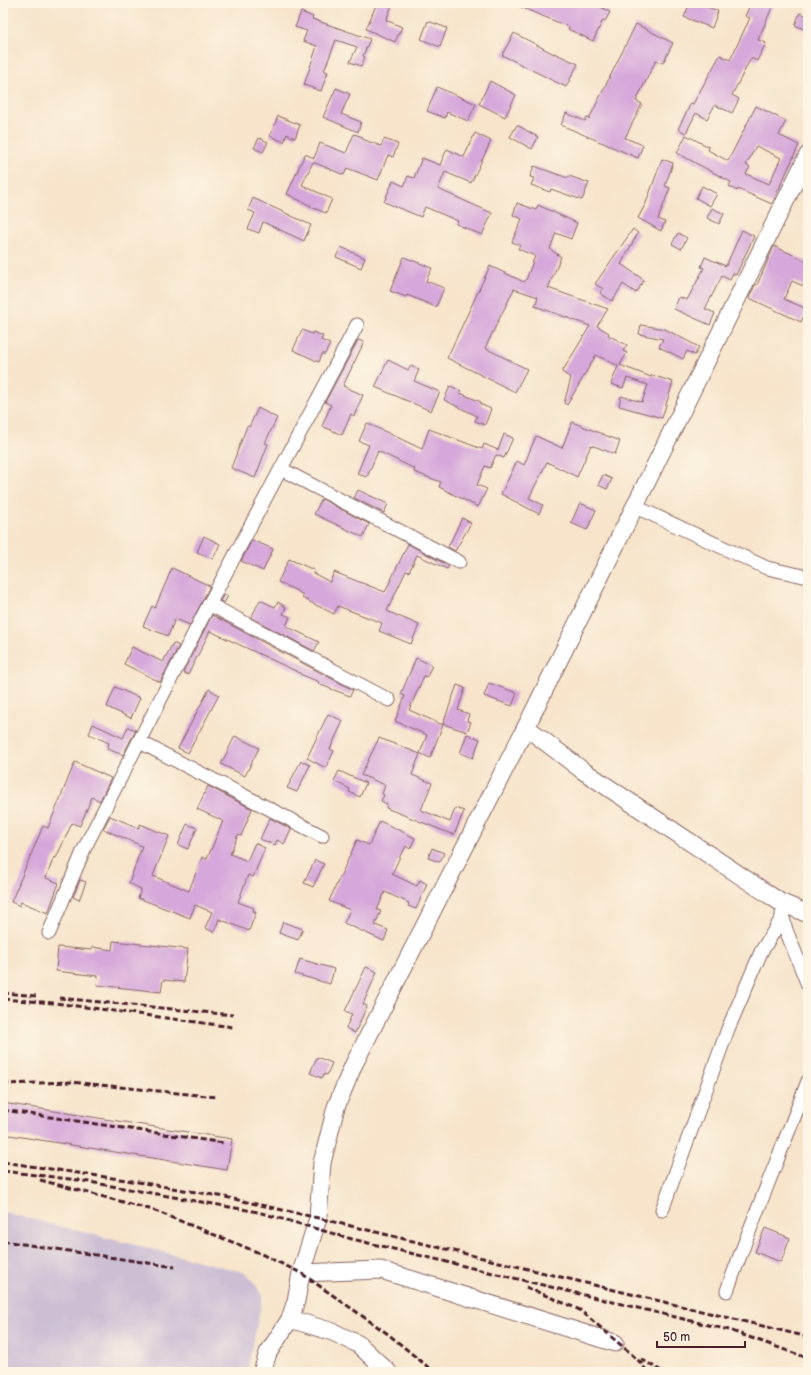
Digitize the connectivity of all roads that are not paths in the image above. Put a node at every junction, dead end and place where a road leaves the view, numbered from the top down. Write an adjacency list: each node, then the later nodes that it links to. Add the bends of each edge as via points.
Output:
1 (807, 157): 4 (street)
2 (357, 325): 3 (street)
3 (281, 468): 5 (street); 7 (street)
4 (634, 506): 6 (street, via 767,568); 9 (street)
5 (459, 562)
6 (808, 577)
7 (208, 604): 8 (street); 10 (street)
8 (389, 700)
9 (526, 726): 12 (street, via 582,770); 18 (street, via 354,1066 336,1107 322,1163 318,1218)
10 (140, 742): 11 (street); 14 (street, via 86,847)
11 (322, 836)
12 (781, 910): 13 (street); 15 (street); 17 (street, via 728,1029)
13 (808, 914)
14 (49, 933)
15 (808, 985)
16 (808, 1081): 19 (street)
17 (662, 1210)
18 (301, 1273): 20 (street); 21 (street, via 381,1270)
19 (727, 1291)
20 (290, 1319): 22 (street, via 268,1353); 23 (street, via 333,1332 358,1344)
21 (615, 1344)
22 (262, 1372)
23 (388, 1372)

